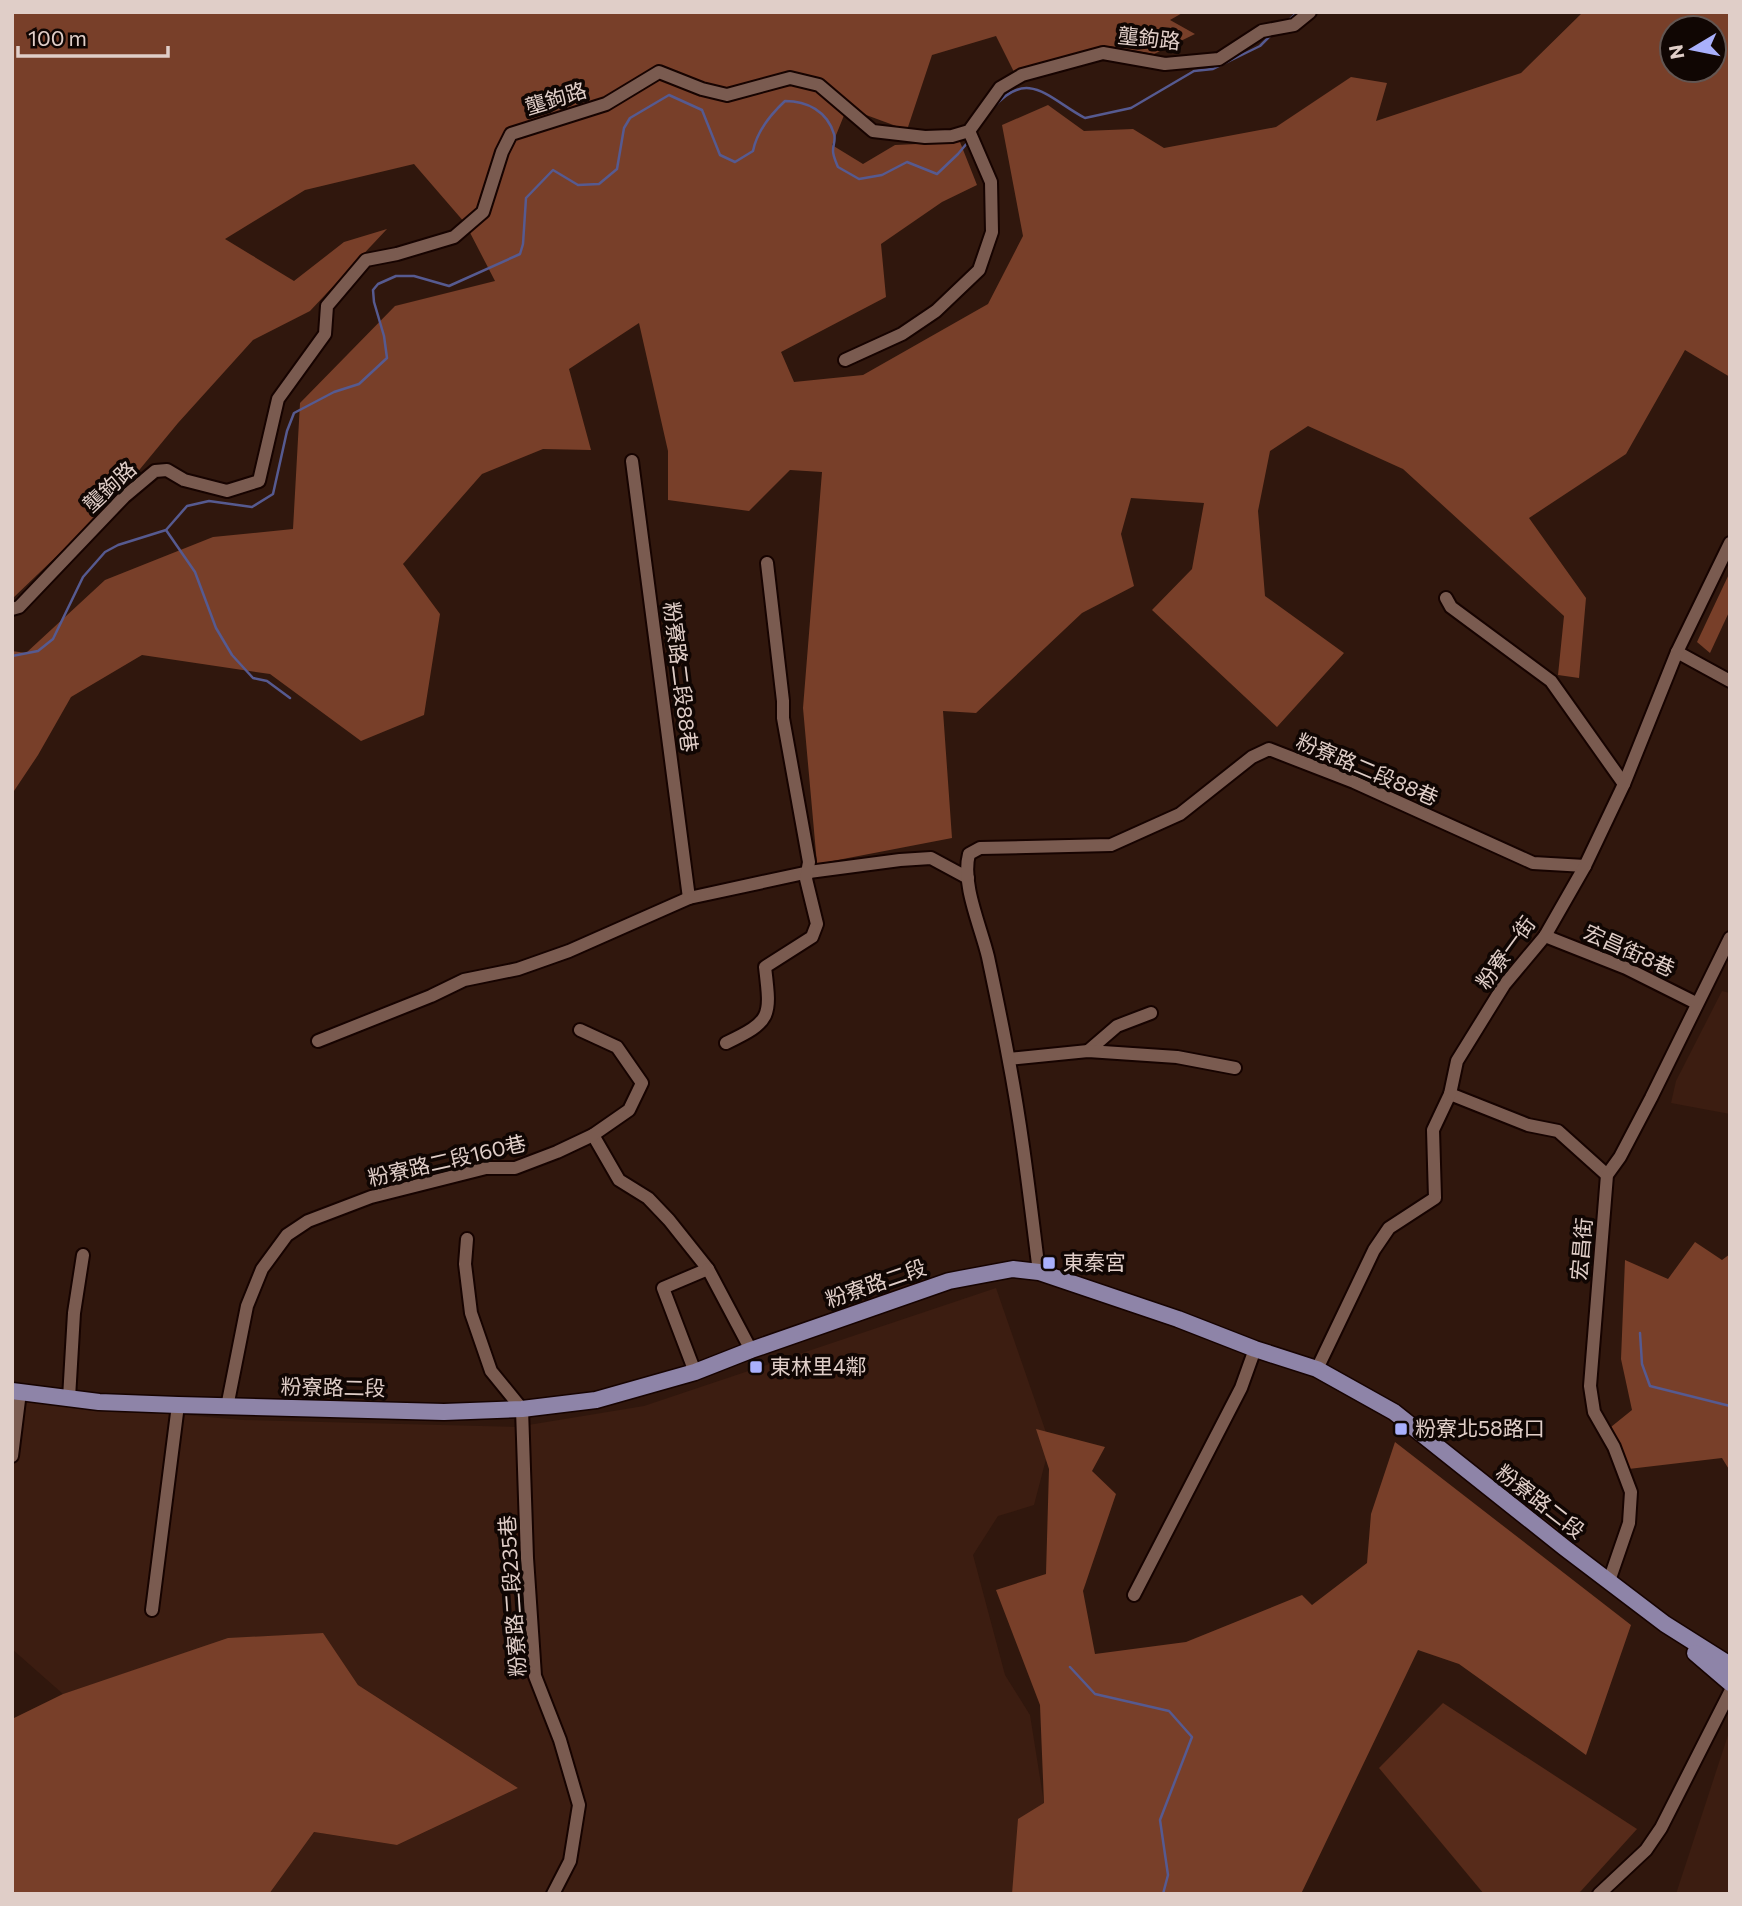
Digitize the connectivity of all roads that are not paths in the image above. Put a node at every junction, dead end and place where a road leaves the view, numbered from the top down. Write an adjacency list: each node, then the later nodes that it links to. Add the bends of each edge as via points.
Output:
1 (1310, 12): 2 (street, 壟鉤路, via 1291,25 1262,32 1219,59 1165,64 1102,53 1022,75 1000,88)
2 (969, 131): 3 (street, via 991,183 992,232 979,270 936,311 902,334); 8 (street, 壟鉤路, via 925,138 873,131 819,85 790,78 727,95 659,72 606,104 511,134 483,212 454,237 366,260 327,306 324,334 278,399 259,481 228,491 184,480 167,470 155,471)
3 (845, 360)
4 (632, 461): 15 (street, 粉寮路二段88巷)
5 (1730, 543): 9 (street, 粉寮一街)
6 (767, 563): 13 (street, via 783,718)
7 (1446, 598): 11 (street, via 1451,607 1551,681)
8 (12, 610)
9 (1677, 653): 10 (street); 11 (street, 粉寮一街)
10 (1730, 681)
11 (1624, 784): 12 (street, 粉寮一街)
12 (1585, 866): 14 (street, 粉寮路二段88巷, via 1533,863 1269,749 1157,826 1111,845 980,848 969,854); 16 (street, 粉寮一街)
13 (809, 872): 14 (street, via 931,858); 15 (street); 22 (street, via 806,879 817,924 812,937 765,967 769,1000 762,1023)
14 (968, 878): 24 (street)
15 (690, 898): 21 (street, via 569,951 518,969 464,980)
16 (1545, 936): 18 (street, 宏昌街8巷, via 1626,968); 26 (street, 粉寮一街, via 1504,985 1457,1061)
17 (1730, 938): 18 (street, 宏昌街)
18 (1696, 1003): 28 (street, 宏昌街, via 1645,1110)
19 (1151, 1013): 23 (street, via 1117,1026)
20 (580, 1030): 27 (street, 粉寮路二段160巷, via 617,1047 642,1083 629,1110)
21 (318, 1041)
22 (726, 1043)
23 (1088, 1051): 24 (street); 25 (street, via 1177,1057)
24 (1009, 1059): 32 (street)
25 (1235, 1068)
26 (1450, 1094): 28 (street, via 1528,1125 1558,1131); 35 (street, 粉寮一街, via 1433,1130 1435,1198 1389,1228)
27 (593, 1135): 31 (street, via 619,1180 648,1198); 40 (street, 粉寮路二段160巷, via 515,1168 486,1168 371,1197 307,1221 287,1235 262,1269 247,1306)
28 (1607, 1175): 43 (street, 宏昌街, via 1590,1386 1594,1412 1631,1492 1629,1523)
29 (467, 1239): 41 (street, via 471,1313 491,1371)
30 (83, 1255): 38 (street)
31 (708, 1269): 34 (street); 36 (street, via 663,1288)
32 (1039, 1272): 33 (main road, 粉寮路二段); 34 (main road, 粉寮路二段, via 1013,1269 949,1281)
33 (1255, 1349): 35 (main road, 粉寮路二段); 44 (street, via 1241,1388)
34 (751, 1350): 36 (main road, 粉寮路二段)
35 (1317, 1370): 43 (main road, 粉寮路二段, via 1394,1412)
36 (695, 1373): 41 (main road, 粉寮路二段, via 596,1400)
37 (16, 1391): 38 (main road, 粉寮路二段); 42 (street)
38 (69, 1398): 39 (main road, 粉寮路二段)
39 (178, 1405): 40 (main road, 粉寮路二段); 45 (street)
40 (227, 1406): 41 (main road, 粉寮路二段, via 444,1412)
41 (522, 1409): 50 (street, 粉寮路二段235巷, via 535,1676 579,1805 570,1861)
42 (12, 1456)
43 (1609, 1581): 46 (main road, 粉寮路二段)
44 (1134, 1595)
45 (152, 1610)
46 (1665, 1625): 47 (main road, 粉寮路二段); 48 (main road, 粉寮路二段)
47 (1730, 1664)
48 (1730, 1683)
49 (1730, 1692): 51 (street, via 1661,1828 1646,1850)
50 (553, 1894)
51 (1599, 1894)

